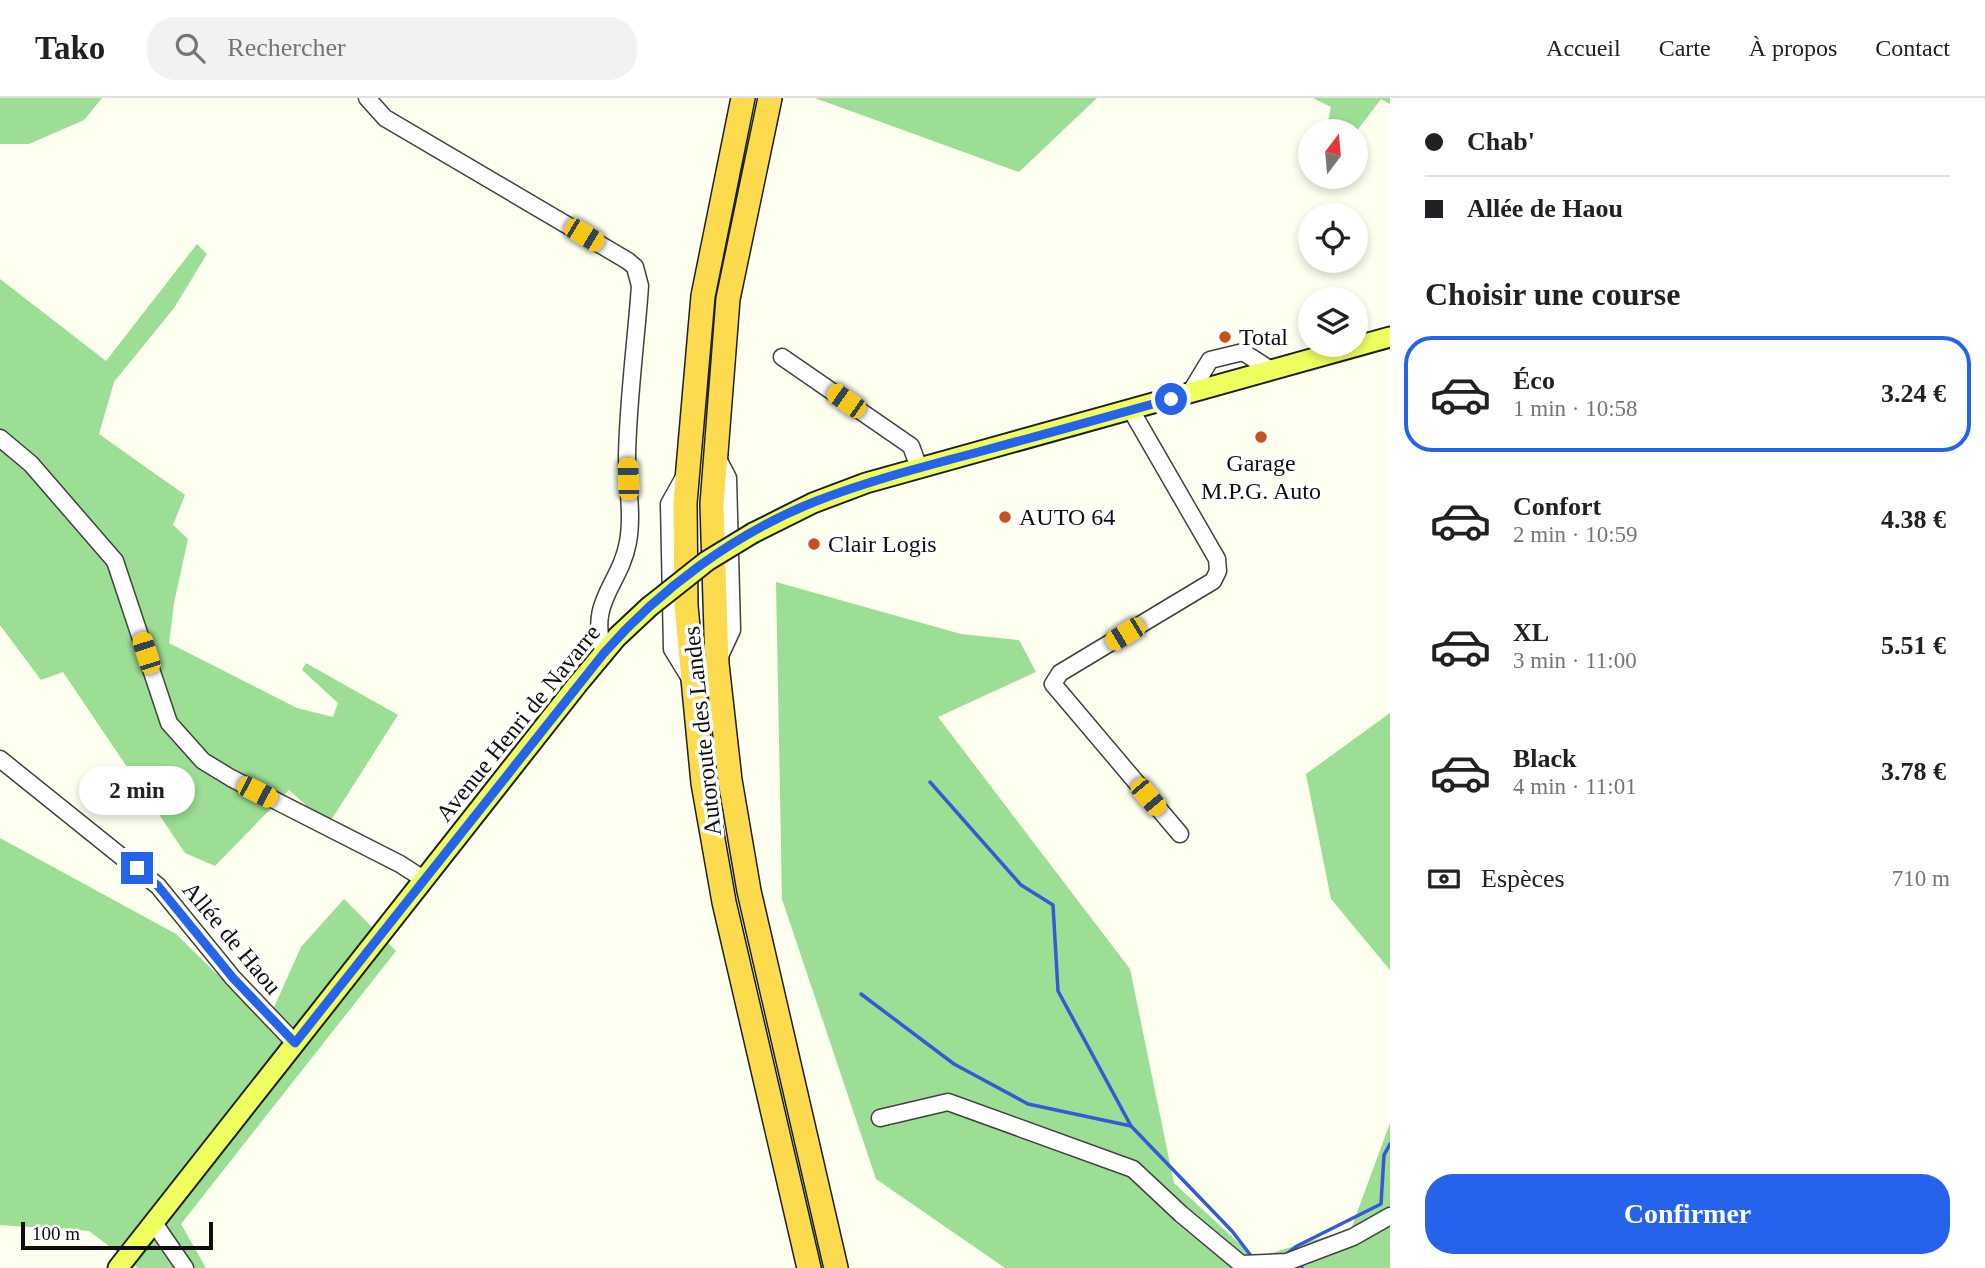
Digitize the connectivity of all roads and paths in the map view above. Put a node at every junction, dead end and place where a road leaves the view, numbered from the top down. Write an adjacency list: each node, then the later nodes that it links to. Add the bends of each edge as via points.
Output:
1 (367, 98): 9 (street, via 385,118 635,267 640,286 627,456 628,542 599,614)
2 (743, 98): 19 (highway, Autoroute des Landes, via 703,296 685,503 687,606 703,783 724,902)
3 (770, 98): 20 (highway, Autoroute des Landes, via 728,299 712,504 717,664 730,780 750,891)
4 (1390, 337): 6 (main road, Avenue Henri de Navarre)
5 (782, 357): 8 (street, via 911,446)
6 (1132, 410): 8 (main road, Avenue Henri de Navarre); 11 (street, via 1217,559 1218,571 1213,581 1060,673 1053,684)
7 (0, 438): 12 (street, via 31,464 115,561 169,723 203,761)
8 (919, 468): 9 (main road, Avenue Henri de Navarre, bridge, via 813,503 753,533 707,561 649,607)
9 (604, 653): 12 (main road, Avenue Henri de Navarre)
10 (0, 759): 13 (street, Allée de Haou, via 158,886 233,978)
11 (1180, 834)
12 (425, 880): 13 (main road, Avenue Henri de Navarre)
13 (295, 1043): 16 (main road, Avenue Henri de Navarre)
14 (880, 1118): 15 (street, via 947,1102 1133,1169 1241,1264 1287,1262 1353,1237)
15 (1390, 1216)
16 (154, 1223): 17 (main road, Avenue Henri de Navarre); 18 (street)
17 (118, 1268)
18 (185, 1268)
19 (808, 1268)
20 (836, 1268)

